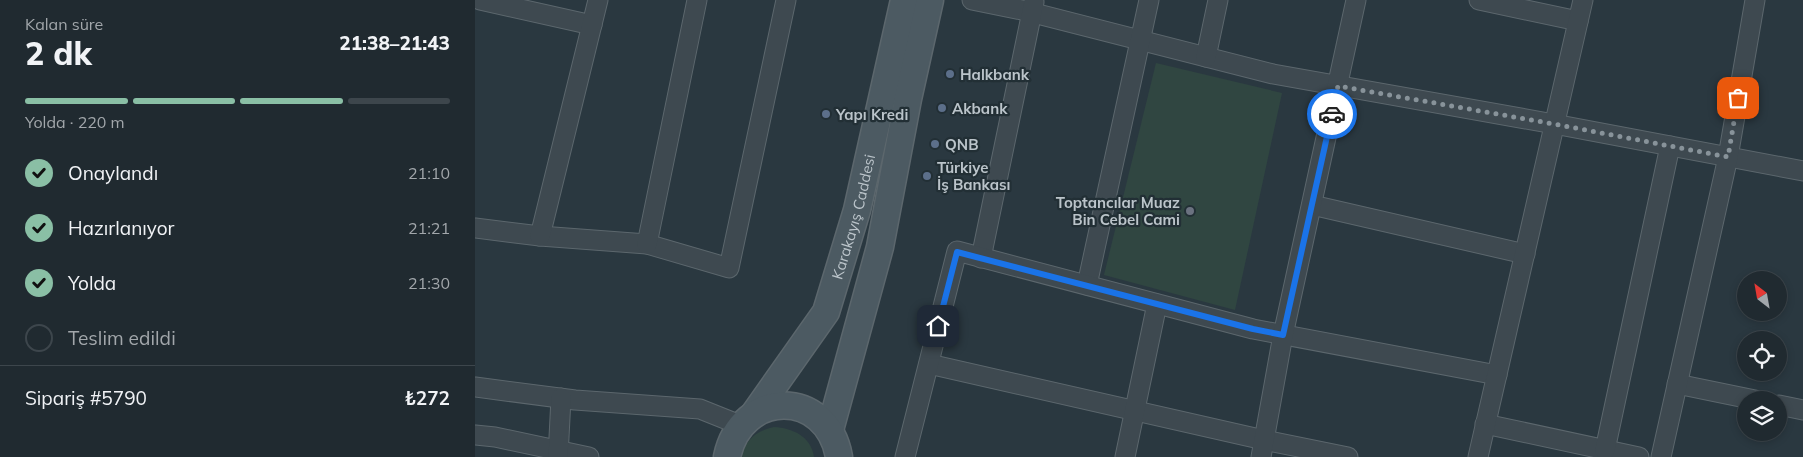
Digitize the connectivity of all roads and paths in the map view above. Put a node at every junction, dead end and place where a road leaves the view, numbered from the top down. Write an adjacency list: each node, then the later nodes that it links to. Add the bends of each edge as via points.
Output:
1 (480, 0): 16 (street)
2 (598, 0): 16 (street)
3 (697, 0): 27 (street)
4 (786, 0): 27 (street, via 729,268)
5 (904, 0): 42 (main road, Karakayış Caddesi, via 857,210 826,312)
6 (930, 0): 44 (main road, Karakayış Caddesi, via 880,247)
7 (971, 0): 14 (street)
8 (1149, 0): 17 (street)
9 (1218, 0): 18 (street)
10 (1356, 0): 19 (street)
11 (1479, 0): 15 (street)
12 (1583, 0): 15 (street)
13 (1755, 0): 22 (street)
14 (1033, 6): 17 (street); 29 (street)
15 (1578, 20): 20 (street)
16 (592, 26): 26 (street)
17 (1141, 40): 18 (street); 30 (street)
18 (1205, 57): 19 (street)
19 (1338, 86): 20 (street); 24 (street)
20 (1554, 124): 21 (street); 28 (street)
21 (1670, 146): 22 (street); 47 (street)
22 (1728, 157): 23 (street); 35 (street)
23 (1803, 171)
24 (1312, 205): 28 (street); 32 (street)
25 (475, 228): 26 (street)
26 (540, 236): 27 (street)
27 (647, 244)
28 (1525, 254): 34 (street)
29 (981, 258): 30 (street); 33 (street, via 957,252)
30 (1087, 286): 31 (street)
31 (1157, 304): 32 (street); 40 (street)
32 (1283, 335): 34 (street); 46 (street)
33 (929, 364): 40 (street); 52 (street)
34 (1497, 375): 43 (street)
35 (1677, 384): 37 (street); 57 (street)
36 (475, 387): 38 (street)
37 (1737, 396)
38 (561, 398): 42 (street, via 700,410); 48 (street)
39 (1787, 407): 41 (street)
40 (1134, 410): 46 (street); 53 (street)
41 (1803, 410)
42 (747, 420): 44 (main road, via 770,407 787,406 803,409); 50 (main road, Karakayış Caddesi, via 731,440)
43 (1485, 424): 47 (street); 55 (street)
44 (830, 430): 51 (main road)
45 (475, 435): 48 (street, via 495,437)
46 (1262, 448): 54 (street)
47 (1605, 450): 56 (street)
48 (558, 454): 49 (street)
49 (589, 457)
50 (727, 457)
51 (839, 457)
52 (905, 457)
53 (1125, 457)
54 (1348, 457)
55 (1478, 457)
56 (1639, 457)
57 (1661, 457)

